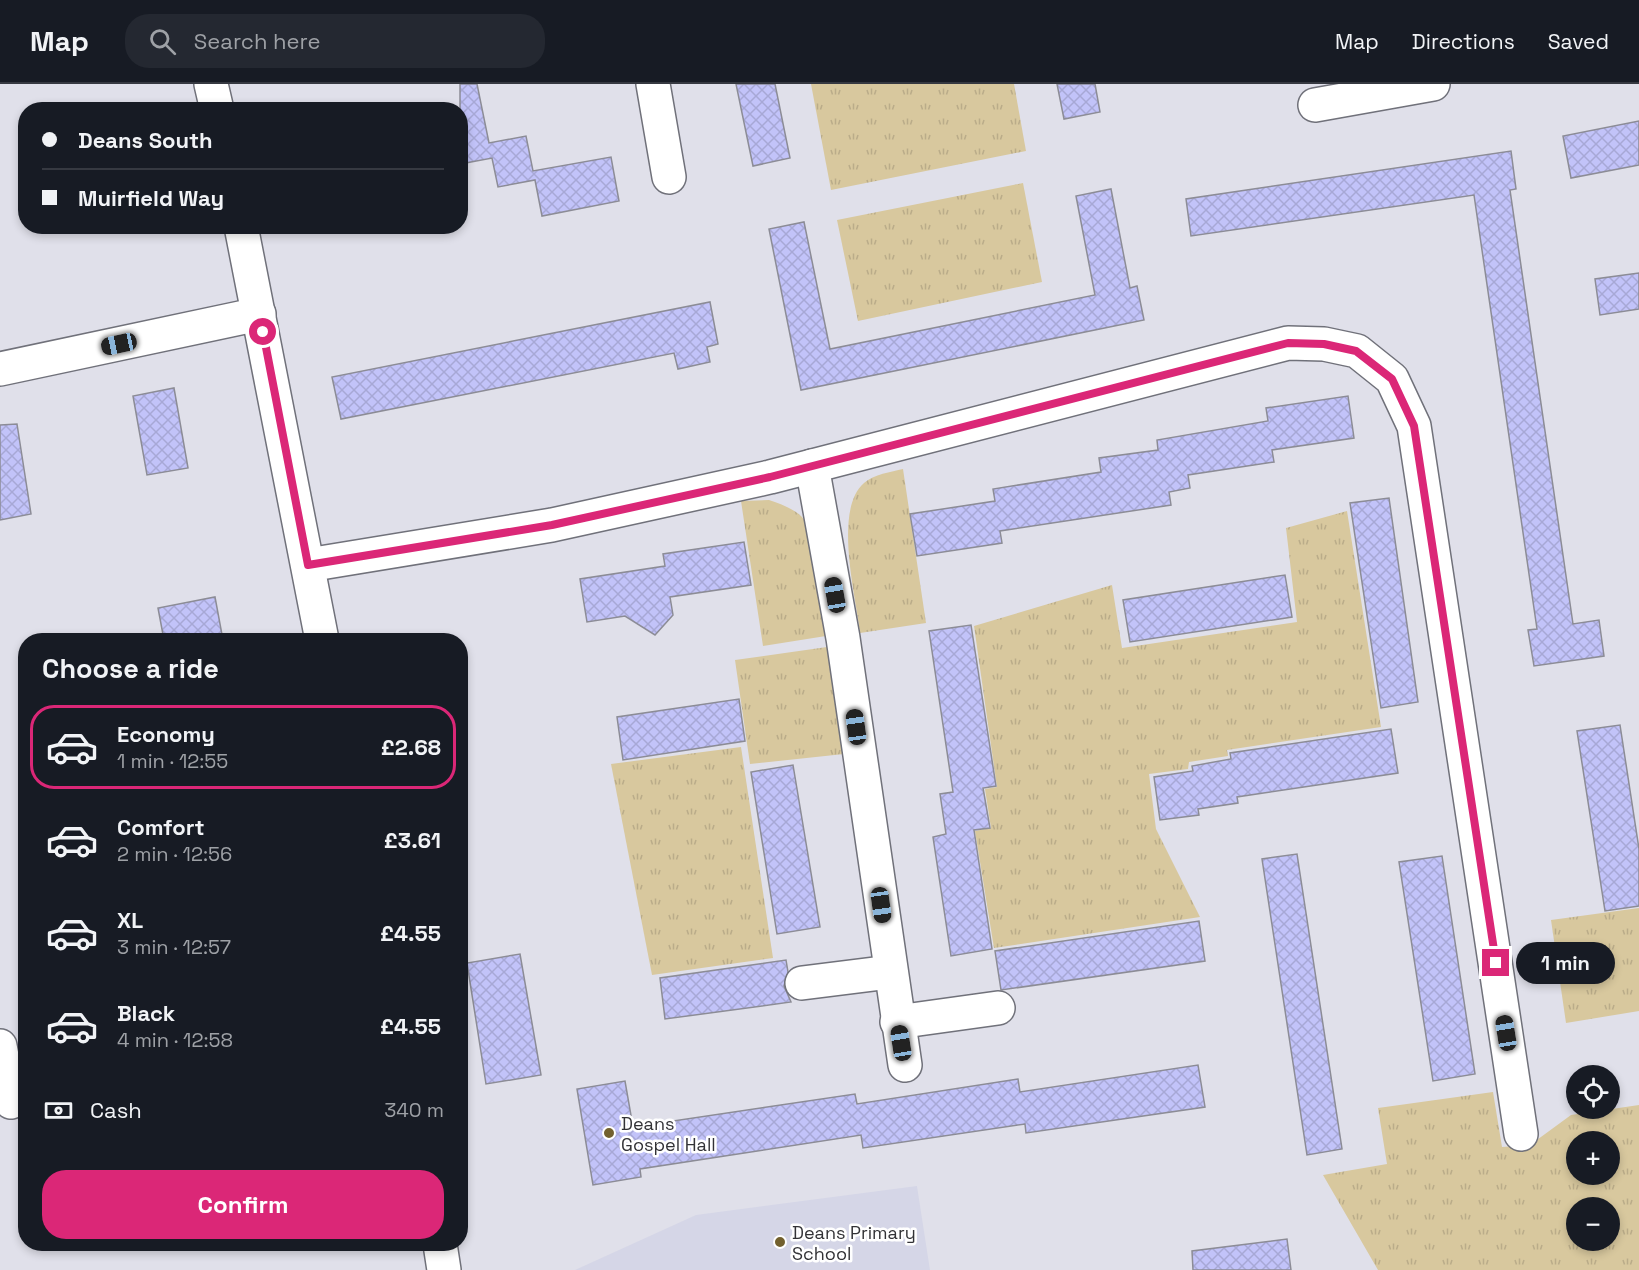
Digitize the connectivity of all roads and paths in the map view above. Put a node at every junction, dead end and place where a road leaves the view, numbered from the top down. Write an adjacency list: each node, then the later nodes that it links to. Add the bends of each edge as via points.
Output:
1 (211, 84): 4 (street)
2 (652, 84): 6 (street)
3 (1433, 84): 5 (street)
4 (215, 102)
5 (1315, 105)
6 (669, 177)
7 (243, 234): 8 (street)
8 (259, 314): 9 (street); 11 (street)
9 (0, 369)
10 (812, 466): 11 (street, via 552,525); 13 (street, via 843,638); 20 (street, via 1288,343 1324,344 1356,351 1392,379 1414,426)
11 (308, 565): 12 (street)
12 (321, 633)
13 (890, 972): 14 (street); 16 (street)
14 (802, 983)
15 (998, 1008): 16 (street)
16 (897, 1022): 18 (street)
17 (0, 1046): 19 (street)
18 (905, 1065)
19 (11, 1102)
20 (1521, 1134)

